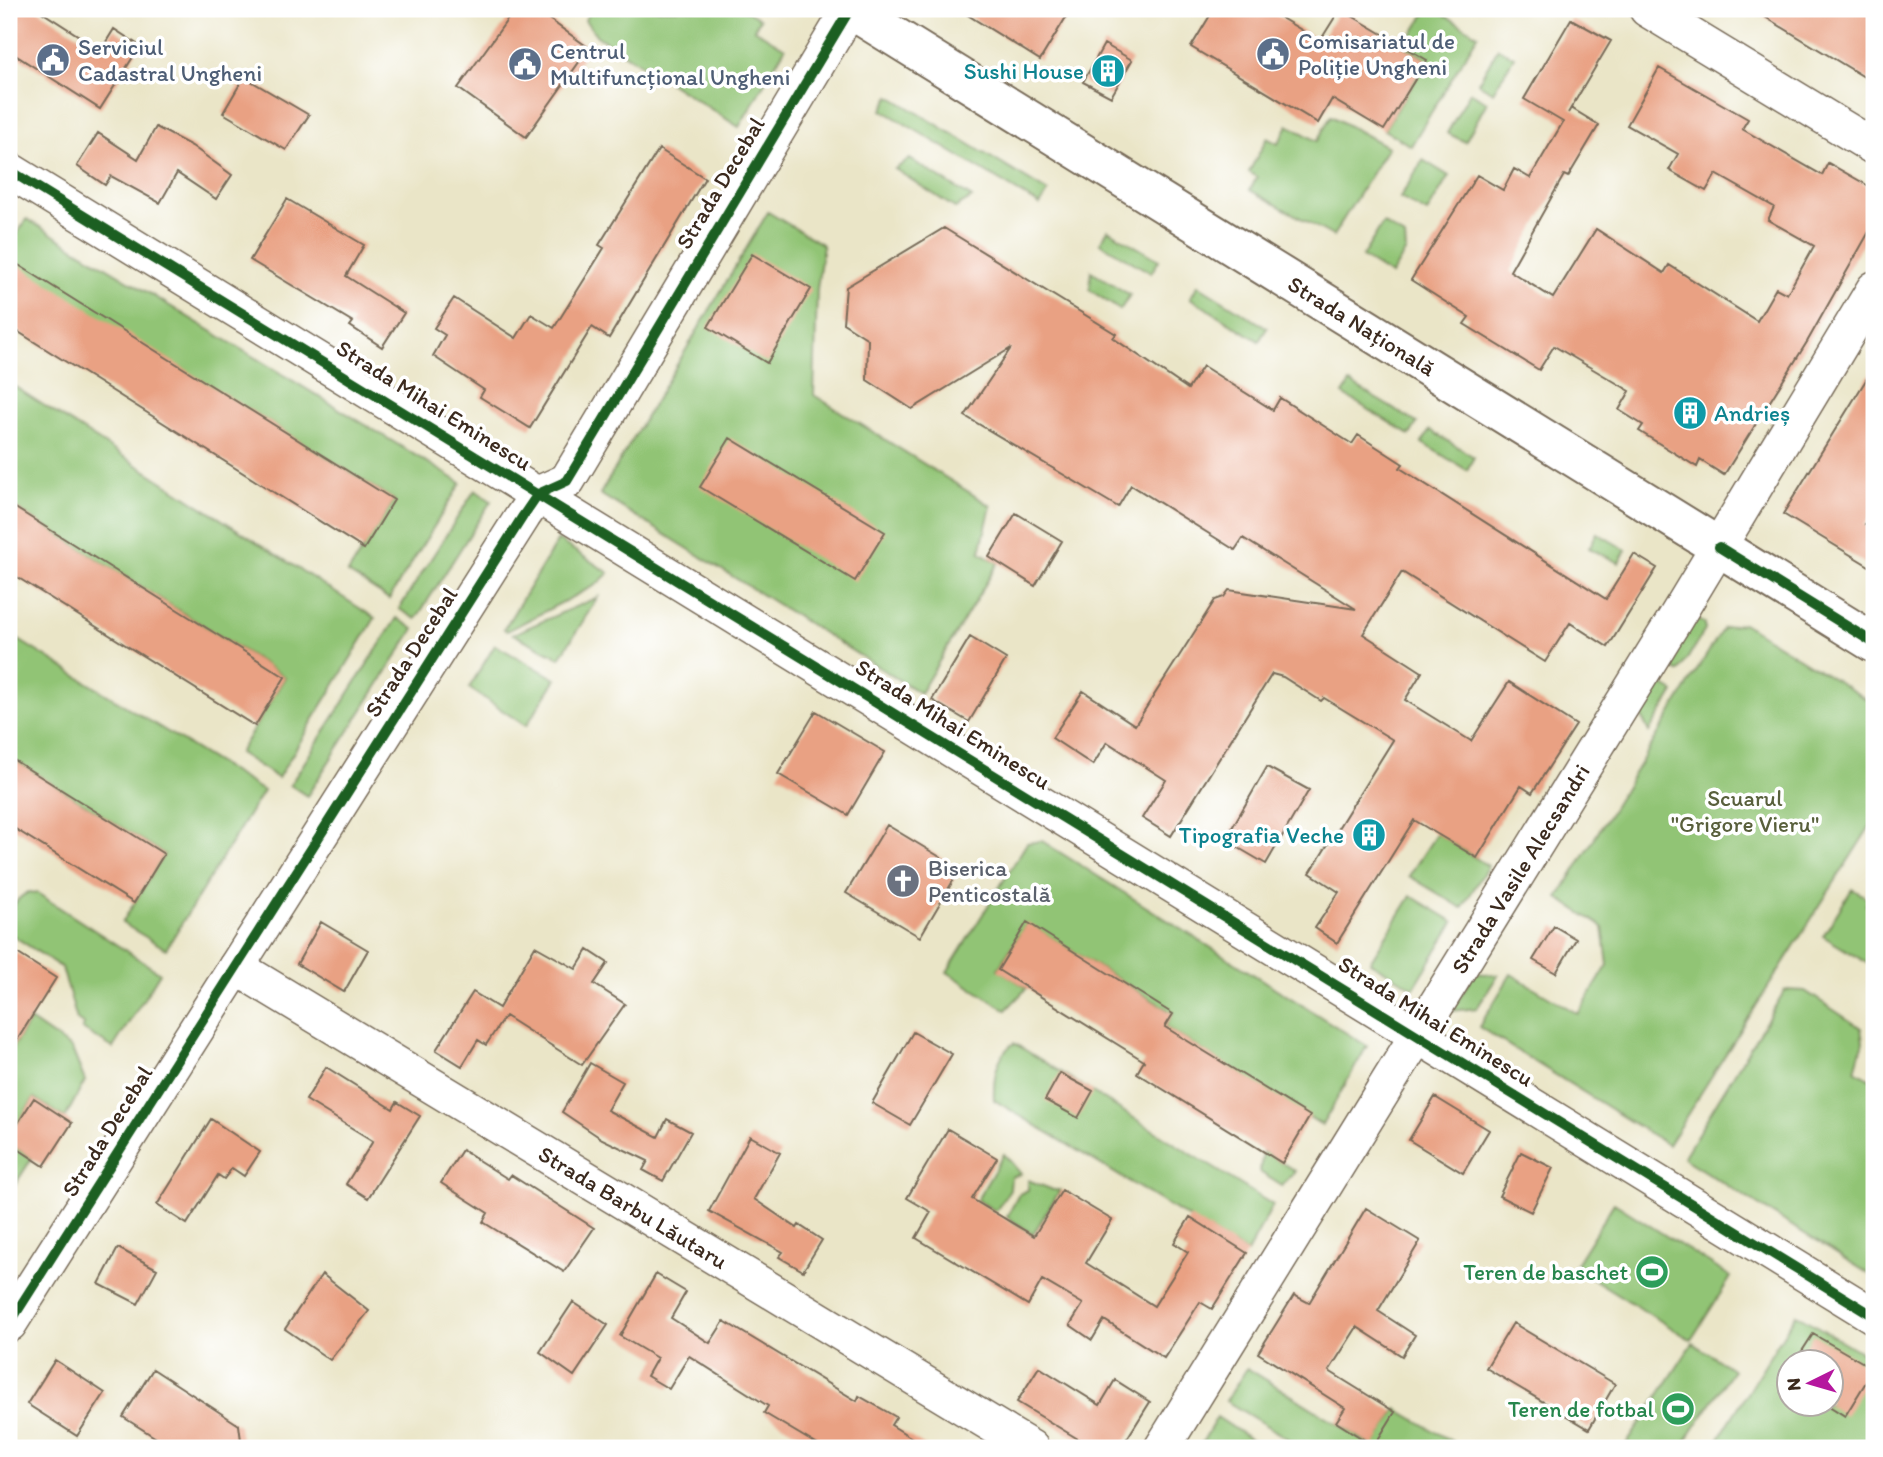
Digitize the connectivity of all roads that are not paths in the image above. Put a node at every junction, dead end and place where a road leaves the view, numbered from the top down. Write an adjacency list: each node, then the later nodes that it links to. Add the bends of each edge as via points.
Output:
1 (850, 9): 6 (street, Strada Decebal, via 567,481); 7 (street, Strada Națională)
2 (1647, 9): 3 (street)
3 (1874, 147)
4 (9, 170): 6 (street, Strada Mihai Eminescu)
5 (1874, 289): 7 (street, Strada Vasile Alecsandri)
6 (538, 494): 9 (street, Strada Decebal); 10 (street, Strada Mihai Eminescu)
7 (1719, 547): 8 (street, Strada Națională); 10 (street, Strada Vasile Alecsandri)
8 (1874, 643)
9 (236, 967): 12 (street, Strada Decebal); 13 (street, Strada Barbu Lăutaru)
10 (1419, 1035): 11 (street, Strada Mihai Eminescu); 14 (street, Strada Vasile Alecsandri)
11 (1874, 1316)
12 (9, 1324)
13 (1031, 1448)
14 (1162, 1448)

